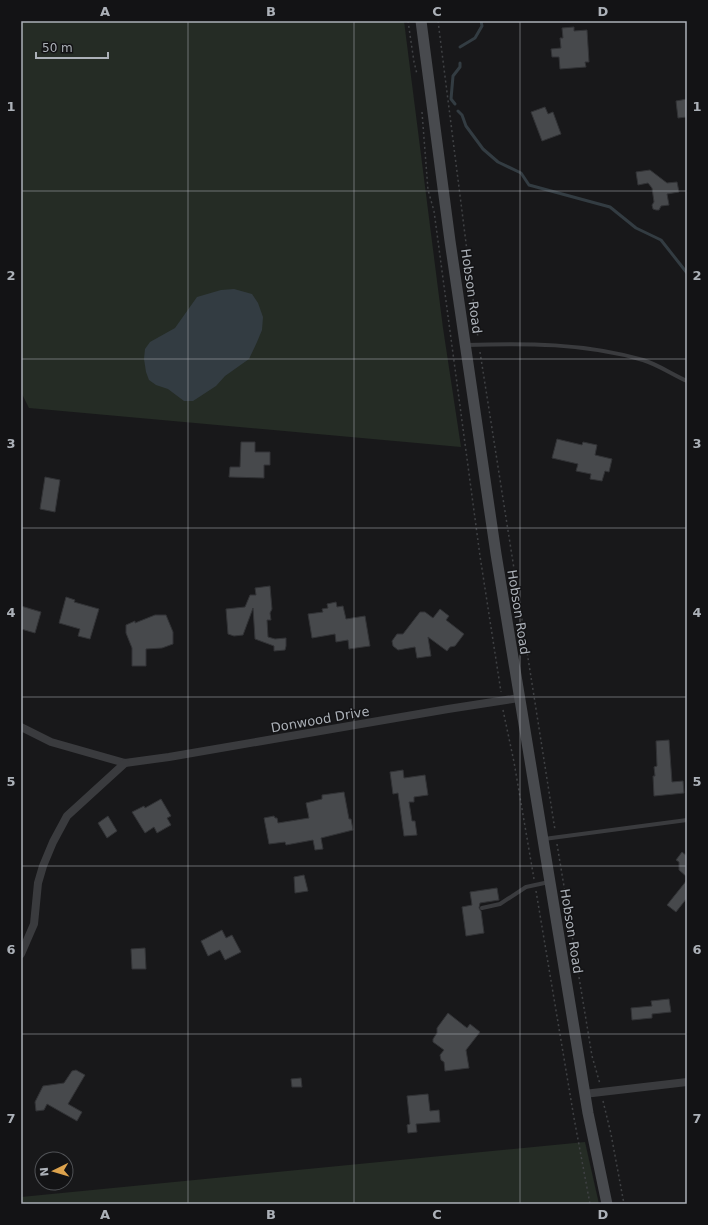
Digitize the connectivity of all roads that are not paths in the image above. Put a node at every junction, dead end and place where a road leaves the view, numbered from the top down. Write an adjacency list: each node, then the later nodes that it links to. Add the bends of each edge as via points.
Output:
1 (422, 21): 2 (main road, Hobson Road)
2 (465, 346): 3 (lane, via 524,344 596,349 644,360); 4 (main road, Hobson Road)
3 (687, 381)
4 (519, 698): 6 (street, Donwood Drive); 8 (main road, Hobson Road)
5 (21, 727): 6 (street, via 51,742)
6 (125, 763): 11 (street, via 67,816 43,866 38,883 34,924)
7 (687, 820): 8 (lane)
8 (542, 840): 9 (main road, Hobson Road)
9 (549, 882): 10 (lane, via 534,884 500,904); 13 (main road, Hobson Road)
10 (482, 908)
11 (21, 954)
12 (687, 1082): 13 (street)
13 (584, 1094): 14 (main road, Hobson Road)
14 (607, 1204)

